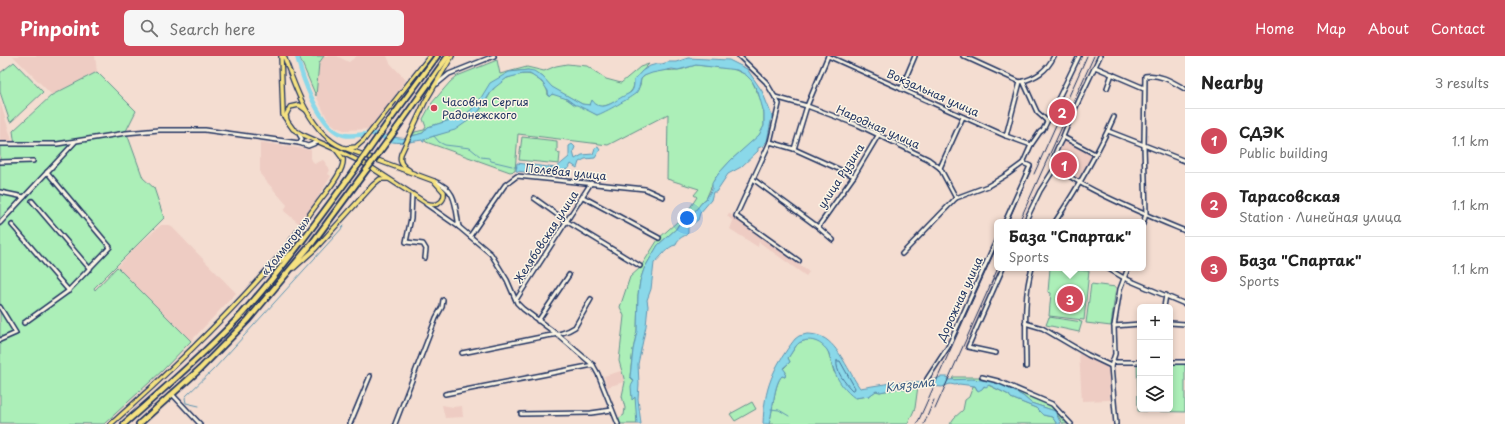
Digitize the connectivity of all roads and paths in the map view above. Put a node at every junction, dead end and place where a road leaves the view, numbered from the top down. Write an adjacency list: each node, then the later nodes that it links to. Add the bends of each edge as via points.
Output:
1 (281, 56): 30 (main road, via 282,108)
2 (284, 56): 26 (main road, via 297,91)
3 (430, 56): 43 (main road, via 364,140 353,148)
4 (437, 56): 85 (highway, «Холмогоры», bridge)
5 (448, 56): 95 (highway, «Холмогоры», bridge, via 318,236)
6 (452, 56): 19 (main road)
7 (482, 56): 15 (street)
8 (739, 56): 24 (street, via 766,82)
9 (828, 56): 22 (street, Вокзальная улица); 25 (street)
10 (915, 56): 22 (street)
11 (964, 56): 18 (street)
12 (1054, 56): 18 (street, via 1044,72)
13 (1079, 56): 29 (street)
14 (1100, 56): 16 (street)
15 (490, 57): 19 (street, via 449,74)
16 (1095, 67): 17 (street); 35 (street)
17 (1112, 74): 20 (street); 21 (street)
18 (1021, 82): 29 (street, via 1037,112); 34 (street)
19 (434, 87): 54 (main road, via 401,154 402,165)
20 (1107, 88)
21 (1144, 88): 23 (street, via 1145,76 1152,74); 42 (street)
22 (901, 89): 27 (street, Вокзальная улица)
23 (1185, 89)
24 (775, 97): 25 (street, Народная улица); 38 (street, via 779,104)
25 (807, 106): 33 (street, Народная улица); 45 (street)
26 (308, 111): 30 (main road, via 299,105 290,107 286,115); 43 (main road, via 323,134)
27 (964, 117): 34 (street, Вокзальная улица); 52 (street)
28 (1114, 117): 32 (street)
29 (1047, 121): 41 (street)
30 (288, 122): 31 (main road)
31 (295, 131): 37 (main road); 39 (street, via 302,137)
32 (1108, 131): 42 (street); 46 (street)
33 (879, 134): 52 (street, Народная улица); 55 (street, улица Рузина)
34 (1006, 136): 41 (street, Вокзальная улица)
35 (1063, 137): 46 (street); 51 (street, via 1054,158)
36 (75, 142): 39 (street, via 126,133 205,130); 40 (street); 53 (street)
37 (318, 142): 39 (street, via 310,146); 44 (main road)
38 (770, 142): 45 (street); 56 (street)
39 (299, 143)
40 (0, 144)
41 (1031, 145): 50 (street)
42 (1144, 145): 48 (street); 70 (street)
43 (342, 147): 54 (main road)
44 (335, 149): 58 (main road); 98 (main road, via 344,164 339,173 286,247)
45 (794, 149): 55 (street)
46 (1095, 154): 60 (street)
47 (33, 161): 49 (street)
48 (1185, 161)
49 (0, 162)
50 (1022, 162): 67 (street, via 988,186); 71 (street, via 1030,166)
51 (1055, 165): 60 (street); 72 (street)
52 (940, 168): 67 (street, Народная улица)
53 (47, 172): 63 (street); 90 (street, via 110,247)
54 (416, 174): 57 (main road)
55 (854, 176): 79 (street, улица Рузина)
56 (753, 179): 79 (street); 88 (street, via 736,216)
57 (434, 181): 69 (main road, via 444,192 444,199 434,205); 78 (street, via 447,187 452,195)
58 (394, 182): 62 (main road); 95 (main road, via 384,179 376,182 315,249)
59 (592, 183): 64 (street, Желябовская улица); 65 (street, Полевая улица, via 645,189); 81 (street, Полевая улица, via 516,176 505,185)
60 (1079, 184): 70 (street); 73 (street)
61 (0, 192): 63 (street)
62 (412, 194): 69 (main road); 87 (street, via 406,242 423,244 426,249)
63 (24, 197): 76 (street)
64 (583, 197): 75 (street, Желябовская улица); 82 (street)
65 (663, 197)
66 (534, 198): 75 (street)
67 (956, 198): 86 (street)
68 (32, 200): 90 (street)
69 (421, 200): 78 (street)
70 (1146, 214): 74 (street); 80 (street)
71 (1006, 219)
72 (1026, 219)
73 (1057, 219)
74 (1144, 219)
75 (566, 221): 89 (street); 102 (street, Желябовская улица)
76 (0, 222)
77 (12, 225): 99 (street)
78 (459, 227): 81 (street)
79 (818, 227): 83 (street)
80 (1185, 231)
81 (470, 236): 102 (street, via 491,254)
82 (659, 238)
83 (833, 240)
84 (994, 246): 126 (street, Дорожная улица, via 948,347)
85 (296, 249): 98 (main road); 132 (highway, «Холмогоры», via 242,314)
86 (902, 254)
87 (425, 258)
88 (799, 261)
89 (640, 266)
90 (90, 269): 99 (street)
91 (1002, 271): 117 (street, via 968,347)
92 (1031, 271): 109 (street)
93 (1112, 271): 97 (street)
94 (1127, 271): 97 (street)
95 (288, 273): 127 (highway, «Холмогоры», via 233,336)
96 (569, 275): 107 (street)
97 (1124, 278): 100 (street); 113 (street)
98 (258, 280): 131 (main road, via 181,360)
99 (69, 290): 108 (street)
100 (1166, 296): 104 (street); 105 (street)
101 (443, 300): 136 (street)
102 (516, 300): 107 (street)
103 (591, 300): 114 (street, via 575,327)
104 (1165, 304)
105 (1185, 304)
106 (0, 308): 115 (street, via 16,333)
107 (538, 321): 114 (street)
108 (24, 323)
109 (1025, 323): 121 (street, via 1042,328 1088,355); 123 (street)
110 (1173, 323): 112 (street)
111 (1137, 324): 113 (street)
112 (1185, 324)
113 (1114, 326): 121 (street, via 1115,354)
114 (558, 335): 116 (street); 122 (street)
115 (0, 340)
116 (462, 353)
117 (996, 353)
118 (1137, 362): 121 (street)
119 (1173, 362): 120 (street)
120 (1185, 362)
121 (1112, 364): 139 (street)
122 (593, 365): 128 (street); 129 (street)
123 (1026, 367)
124 (370, 376): 135 (street)
125 (982, 376): 138 (street, via 1052,404)
126 (927, 379)
127 (172, 394): 133 (highway, «Холмогоры»); 134 (street)
128 (445, 394)
129 (612, 410): 130 (street, via 590,413); 137 (street)
130 (521, 414)
131 (111, 424)
132 (124, 424)
133 (138, 424)
134 (200, 424)
135 (350, 424)
136 (395, 424)
137 (618, 424)
138 (1071, 424)
139 (1116, 424)

